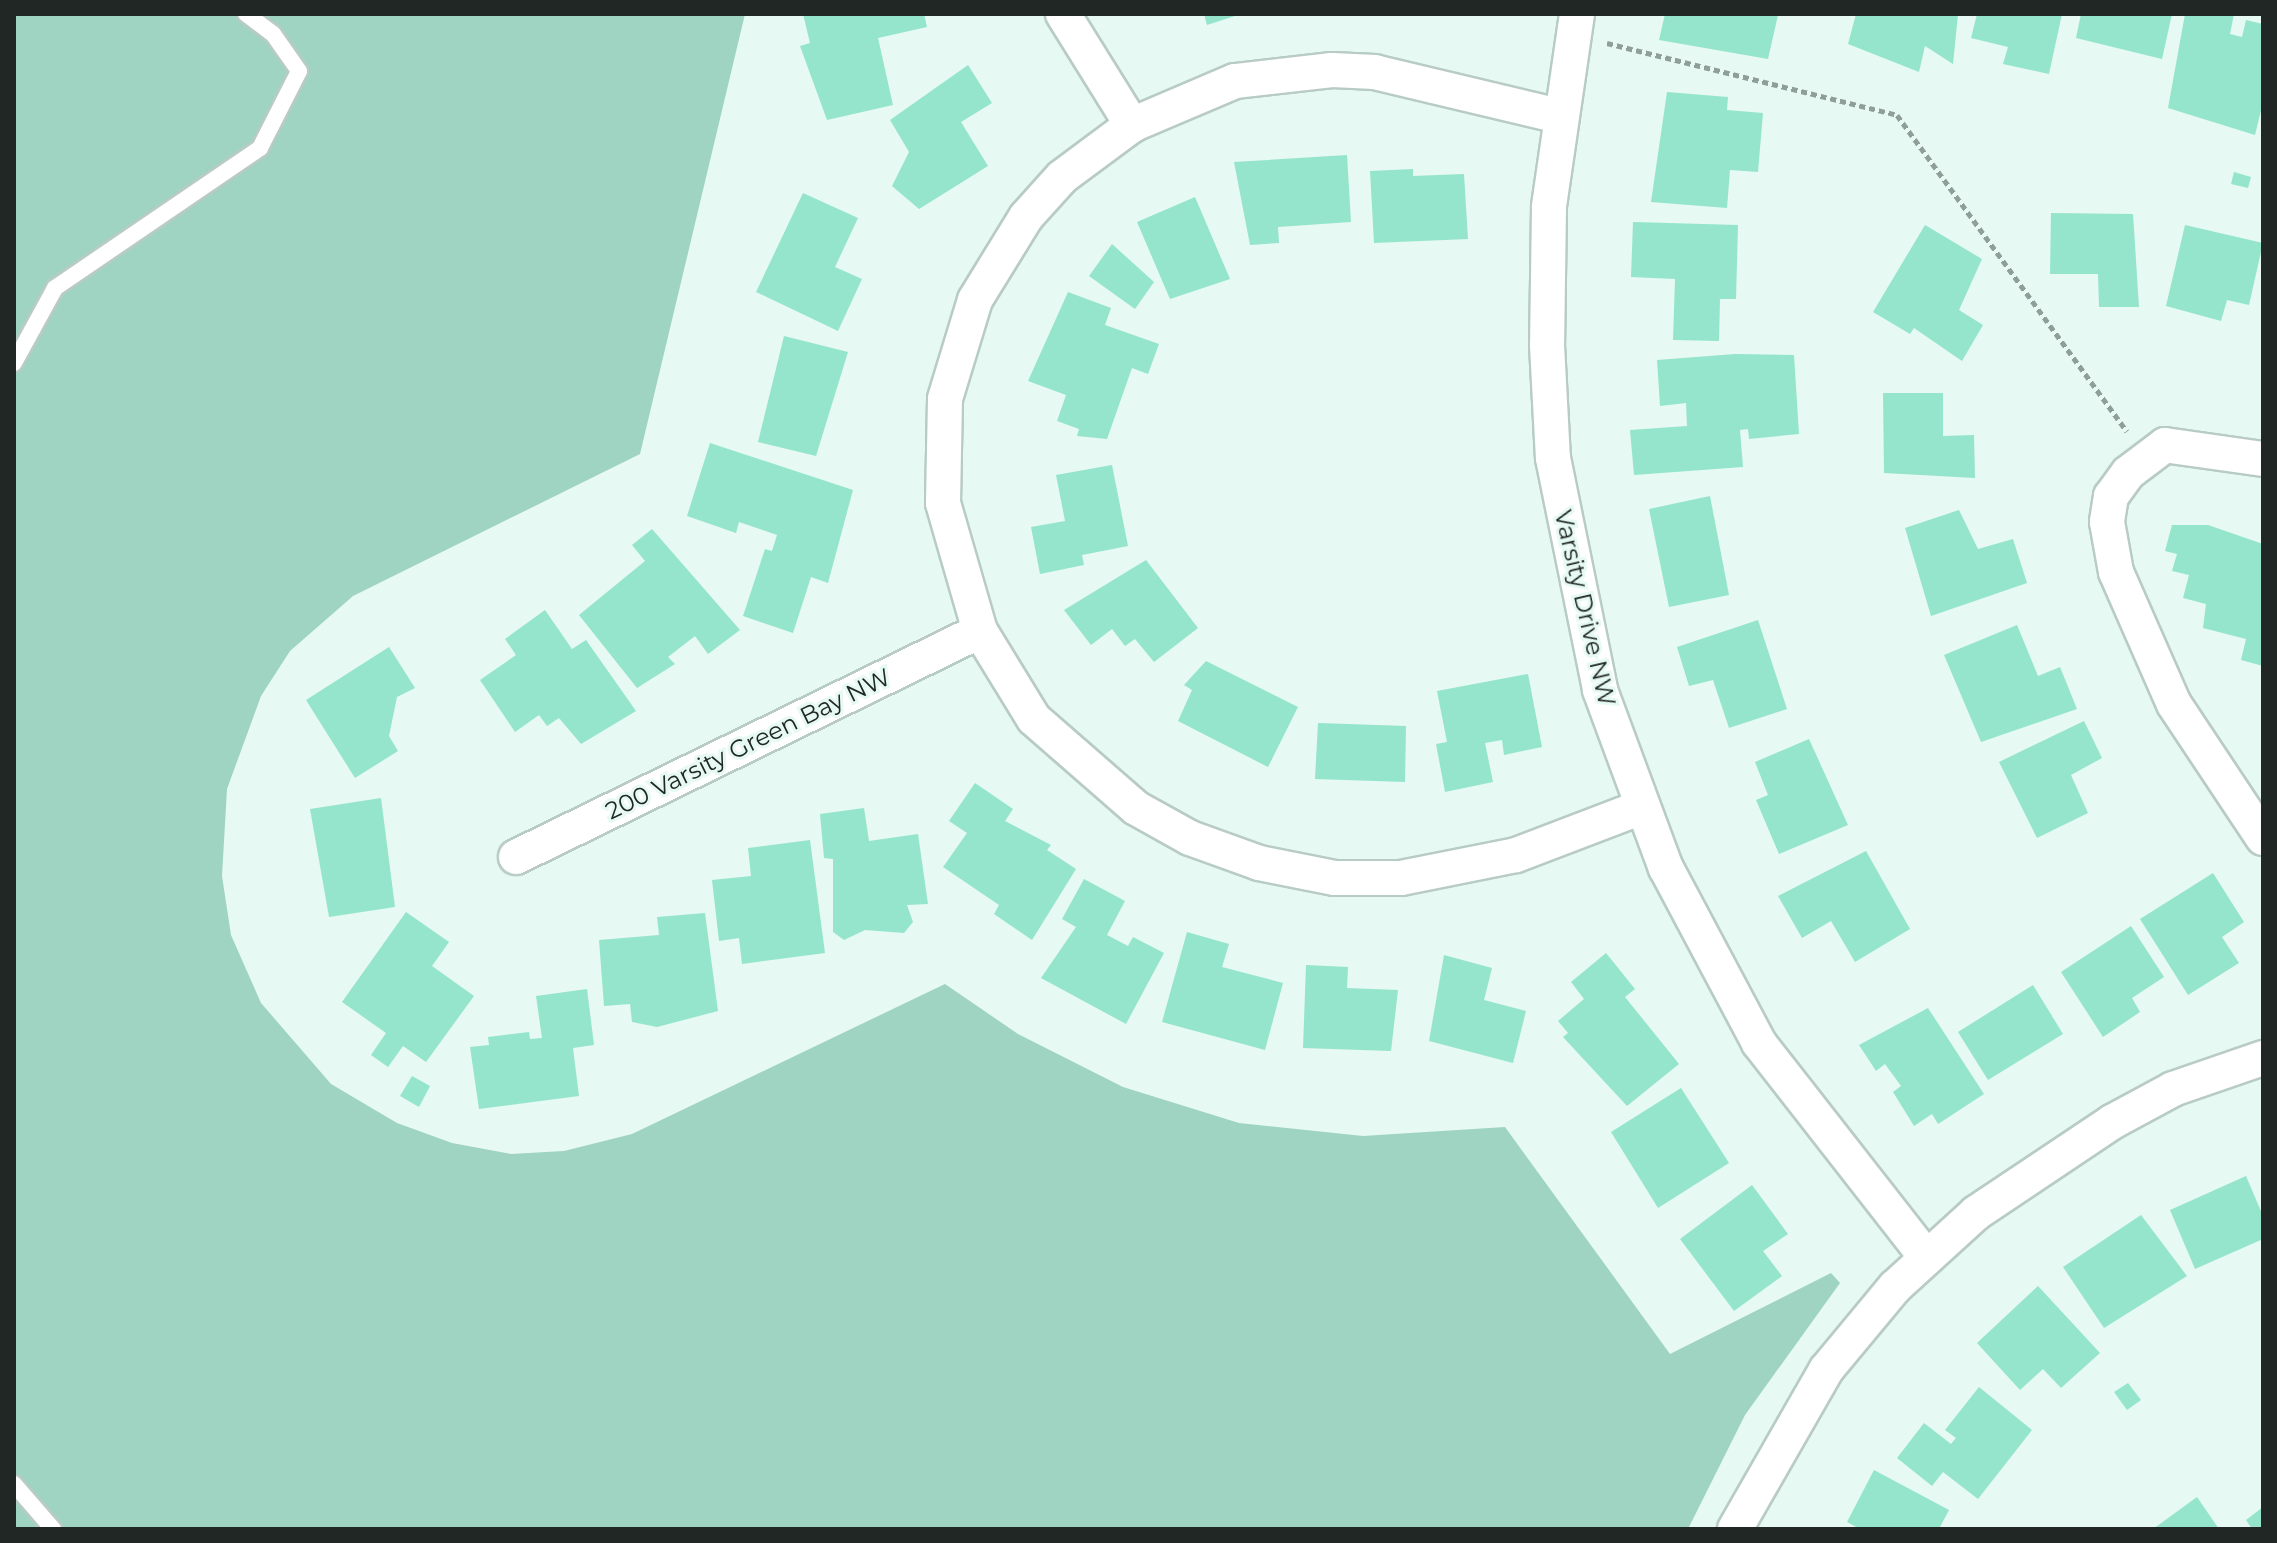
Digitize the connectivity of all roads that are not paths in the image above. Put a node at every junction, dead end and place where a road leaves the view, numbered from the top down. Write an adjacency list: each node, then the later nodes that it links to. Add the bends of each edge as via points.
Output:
1 (246, 14): 6 (lane, via 273,34 299,71 260,148 55,288)
2 (1063, 14): 5 (street)
3 (1574, 25): 4 (street, Varsity Drive NW)
4 (1559, 116): 5 (street, via 1375,72 1332,70 1235,81); 9 (street, Varsity Drive NW, via 1549,253 1553,458 1600,690)
5 (1132, 125): 8 (street, via 1062,177 1026,217 982,287 955,352 939,458 943,503)
6 (14, 363)
7 (2263, 459): 10 (street, via 2188,443 2144,454 2111,496 2112,559 2174,704)
8 (980, 631): 9 (street, via 1034,719 1083,768 1176,831 1259,863 1335,878 1456,870); 11 (street, 200 Varsity Green Bay NW)
9 (1642, 807): 13 (street, Varsity Drive NW, via 1704,945 1759,1043)
10 (2263, 838)
11 (516, 857)
12 (2263, 1058): 13 (street, via 2173,1089 2112,1122 2031,1172)
13 (1926, 1257): 16 (street, via 1826,1370)
14 (14, 1484): 15 (lane)
15 (53, 1529)
16 (1735, 1529)

